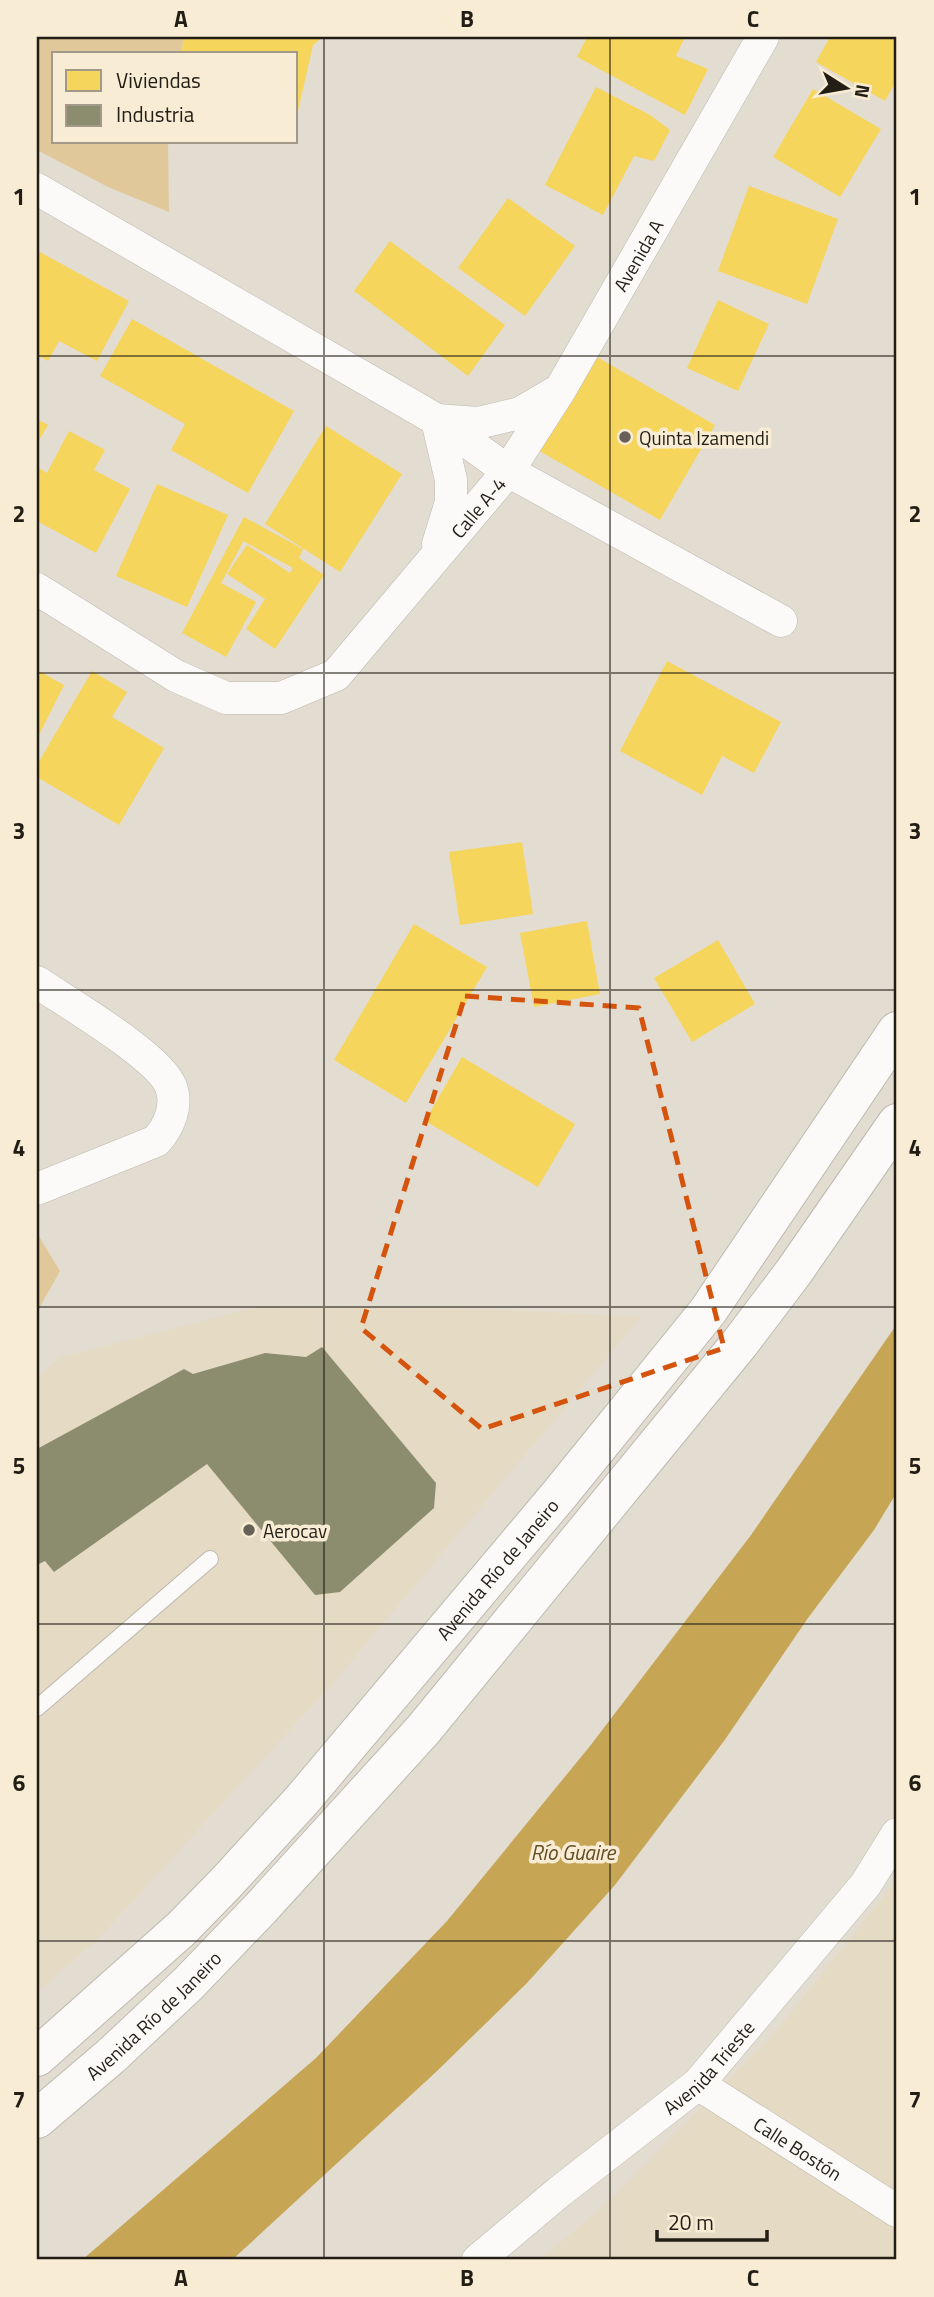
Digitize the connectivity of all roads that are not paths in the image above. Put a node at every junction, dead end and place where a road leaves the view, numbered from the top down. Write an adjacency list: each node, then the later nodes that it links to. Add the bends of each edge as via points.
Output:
1 (763, 37): 3 (street, Avenida A)
2 (37, 188): 4 (street, Calle A-4)
3 (560, 390): 4 (street, via 520,413 478,423); 5 (street, Avenida A)
4 (437, 420): 5 (street, Calle A-4); 6 (street, via 451,480 451,502)
5 (508, 471): 6 (street, Calle A-4); 8 (street)
6 (434, 559): 7 (street, Calle A-4, via 337,676 281,698 226,698 176,676)
7 (37, 589)
8 (781, 621)
9 (37, 982): 12 (street, via 147,1056 172,1088 167,1130 156,1141)
10 (897, 1031): 16 (street, Avenida Río de Janeiro, via 708,1311 559,1496 302,1800 225,1884)
11 (897, 1123): 18 (street, Avenida Río de Janeiro, via 740,1343 423,1730 188,1984)
12 (37, 1189)
13 (210, 1559): 14 (lane)
14 (37, 1708)
15 (897, 1834): 17 (street, Avenida Trieste, via 866,1884)
16 (37, 2057)
17 (698, 2084): 19 (street, Calle Bostón); 20 (street, Avenida Trieste)
18 (37, 2119)
19 (897, 2211)
20 (478, 2260)

